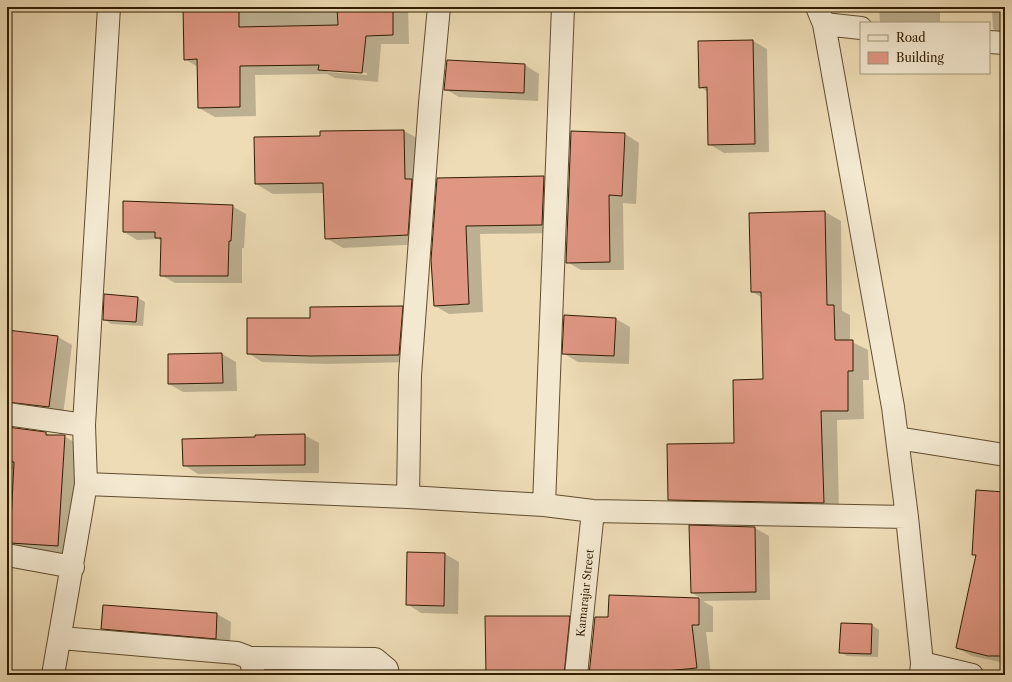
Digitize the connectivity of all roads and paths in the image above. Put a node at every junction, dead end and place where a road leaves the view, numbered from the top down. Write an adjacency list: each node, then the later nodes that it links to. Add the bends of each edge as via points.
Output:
1 (109, 7): 9 (street)
2 (439, 7): 13 (street, via 410,375)
3 (563, 7): 14 (street)
4 (821, 16): 5 (street); 10 (street)
5 (860, 28)
6 (990, 42): 7 (street)
7 (1005, 43)
8 (7, 414): 9 (street)
9 (84, 425): 12 (street)
10 (897, 438): 11 (street); 16 (street)
11 (1005, 455)
12 (86, 484): 13 (street); 18 (street)
13 (408, 497): 14 (street)
14 (544, 505): 15 (street)
15 (593, 511): 16 (street); 24 (street, Kamarajar Street)
16 (907, 517): 21 (street)
17 (7, 555): 18 (street)
18 (73, 567): 19 (street)
19 (61, 638): 20 (street, via 237,653); 22 (street)
20 (251, 666): 23 (street, via 375,659 387,669)
21 (922, 669): 25 (street)
22 (53, 675)
23 (388, 675)
24 (576, 675)
25 (972, 675)

